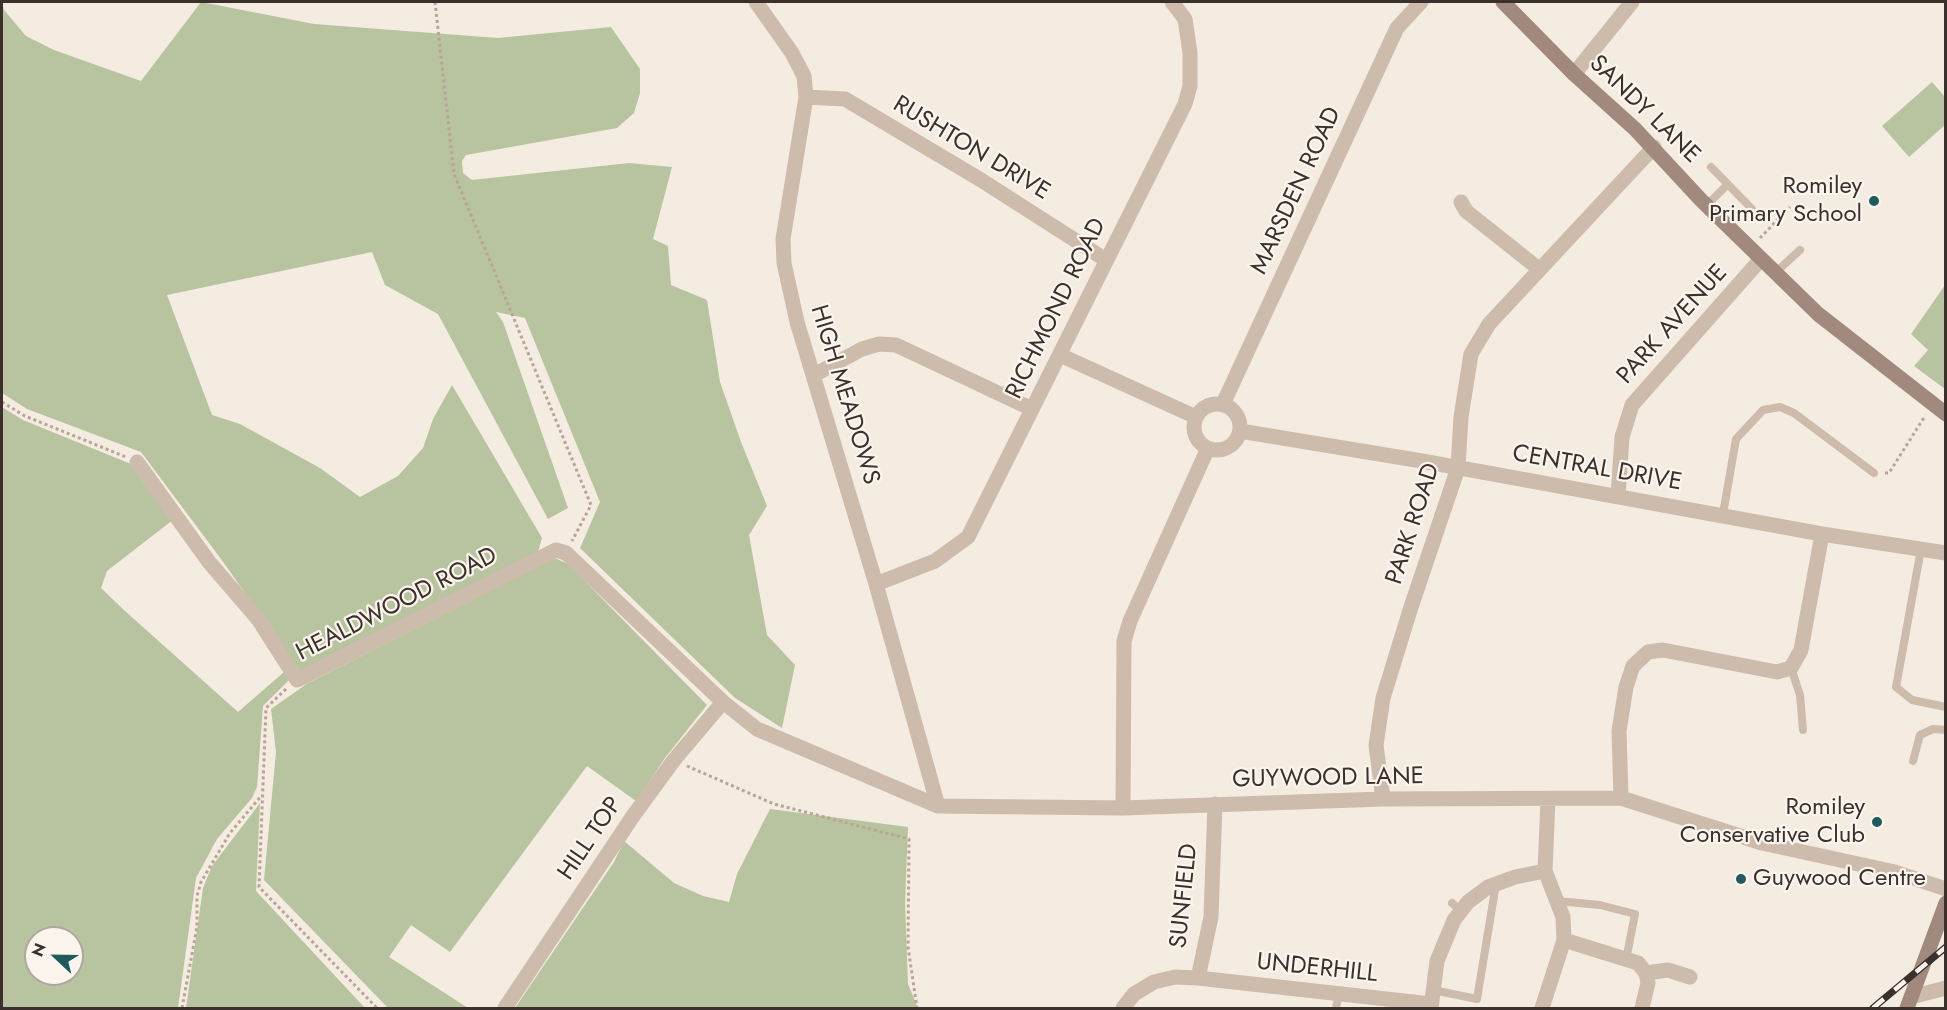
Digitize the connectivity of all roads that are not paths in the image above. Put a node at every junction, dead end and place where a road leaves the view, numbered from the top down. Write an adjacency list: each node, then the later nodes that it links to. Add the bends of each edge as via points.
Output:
1 (756, 2): 7 (street, HIGH MEADOWS, via 792,52 804,76)
2 (1172, 2): 16 (street, RICHMOND ROAD, via 1185,19 1190,86 1185,104)
3 (1421, 2): 21 (street, MARSDEN ROAD, via 1397,28)
4 (1503, 2): 6 (street, SANDY LANE)
5 (1632, 2): 6 (street)
6 (1574, 74): 8 (street, SANDY LANE)
7 (806, 97): 16 (street, RUSHTON DRIVE, via 845,99); 20 (street, HIGH MEADOWS, via 783,239 784,263 797,322)
8 (1654, 147): 12 (street, SANDY LANE); 17 (street, PARK ROAD)
9 (1711, 167): 10 (lane)
10 (1727, 185): 12 (lane); 13 (lane)
11 (1461, 202): 17 (street, via 1466,211)
12 (1707, 205): 15 (street, SANDY LANE)
13 (1752, 209)
14 (1800, 250): 18 (lane)
15 (1756, 254): 18 (street, SANDY LANE); 30 (street, PARK AVENUE, via 1632,405 1622,437)
16 (1106, 260): 19 (street, RICHMOND ROAD)
17 (1539, 269): 28 (street, PARK ROAD, via 1489,324 1471,354)
18 (1775, 273): 23 (street, SANDY LANE, via 1818,314)
19 (1060, 355): 22 (street, RICHMOND ROAD); 24 (street)
20 (814, 375): 22 (street, via 862,349 896,345); 35 (street, HIGH MEADOWS)
21 (1223, 404): 24 (street, via 1207,406); 25 (street, via 1237,414)
22 (1032, 409): 35 (street, RICHMOND ROAD, via 968,537 935,561)
23 (1946, 414)
24 (1196, 417): 26 (street, via 1195,435)
25 (1240, 431): 26 (street, via 1228,447); 28 (street, CENTRAL DRIVE)
26 (1208, 448): 47 (street, via 1124,641)
27 (137, 462): 37 (street, HEALDWOOD ROAD, via 209,562 258,619 297,680 556,550 566,553)
28 (1458, 468): 30 (street, CENTRAL DRIVE); 44 (street, PARK ROAD, via 1383,698 1376,745)
29 (1874, 473): 31 (lane, via 1794,413 1780,407 1763,410 1736,439)
30 (1618, 496): 31 (street, CENTRAL DRIVE)
31 (1723, 514): 32 (street, CENTRAL DRIVE)
32 (1821, 534): 33 (street, CENTRAL DRIVE); 36 (street, via 1801,650)
33 (1921, 549): 34 (street, CENTRAL DRIVE); 38 (lane, via 1896,687 1912,700)
34 (1946, 553)
35 (876, 584): 46 (street, HIGH MEADOWS)
36 (1791, 668): 39 (lane, via 1800,695); 42 (street, via 1777,672 1655,650 1639,657 1625,668 1615,723)
37 (723, 702): 46 (street, GUYWOOD LANE, via 757,729); 62 (street, HILL TOP, via 627,825)
38 (1946, 707)
39 (1803, 730)
40 (1946, 730): 41 (lane, via 1933,729 1920,735)
41 (1913, 761)
42 (1621, 798): 43 (street, GUYWOOD LANE); 50 (street, GUYWOOD LANE, via 1762,843 1895,872)
43 (1548, 799): 44 (street, GUYWOOD LANE); 48 (street)
44 (1383, 800): 45 (street, GUYWOOD LANE)
45 (1215, 804): 47 (street, GUYWOOD LANE); 57 (street, SUNFIELD, via 1211,917)
46 (938, 806): 47 (street, GUYWOOD LANE)
47 (1123, 808)
48 (1545, 871): 49 (street); 51 (street)
49 (1496, 884): 60 (street, via 1457,907 1437,961); 60 (lane, via 1477,999)
50 (1946, 889)
51 (1557, 901): 53 (street, via 1563,917); 54 (lane, via 1600,905 1635,914)
52 (1946, 903): 61 (street)
53 (1564, 940): 54 (street); 64 (street)
54 (1626, 960): 55 (street, via 1638,963)
55 (1646, 973): 56 (street, via 1668,970); 65 (street, via 1648,983)
56 (1690, 977)
57 (1198, 978): 59 (street, UNDERHILL); 63 (street, SUNFIELD, via 1175,977 1154,982 1134,994)
58 (1946, 988): 61 (street)
59 (1337, 1001): 60 (street, UNDERHILL)
60 (1431, 1001)
61 (1909, 1003)
62 (505, 1008)
63 (1123, 1008)
64 (1542, 1008)
65 (1642, 1008)

